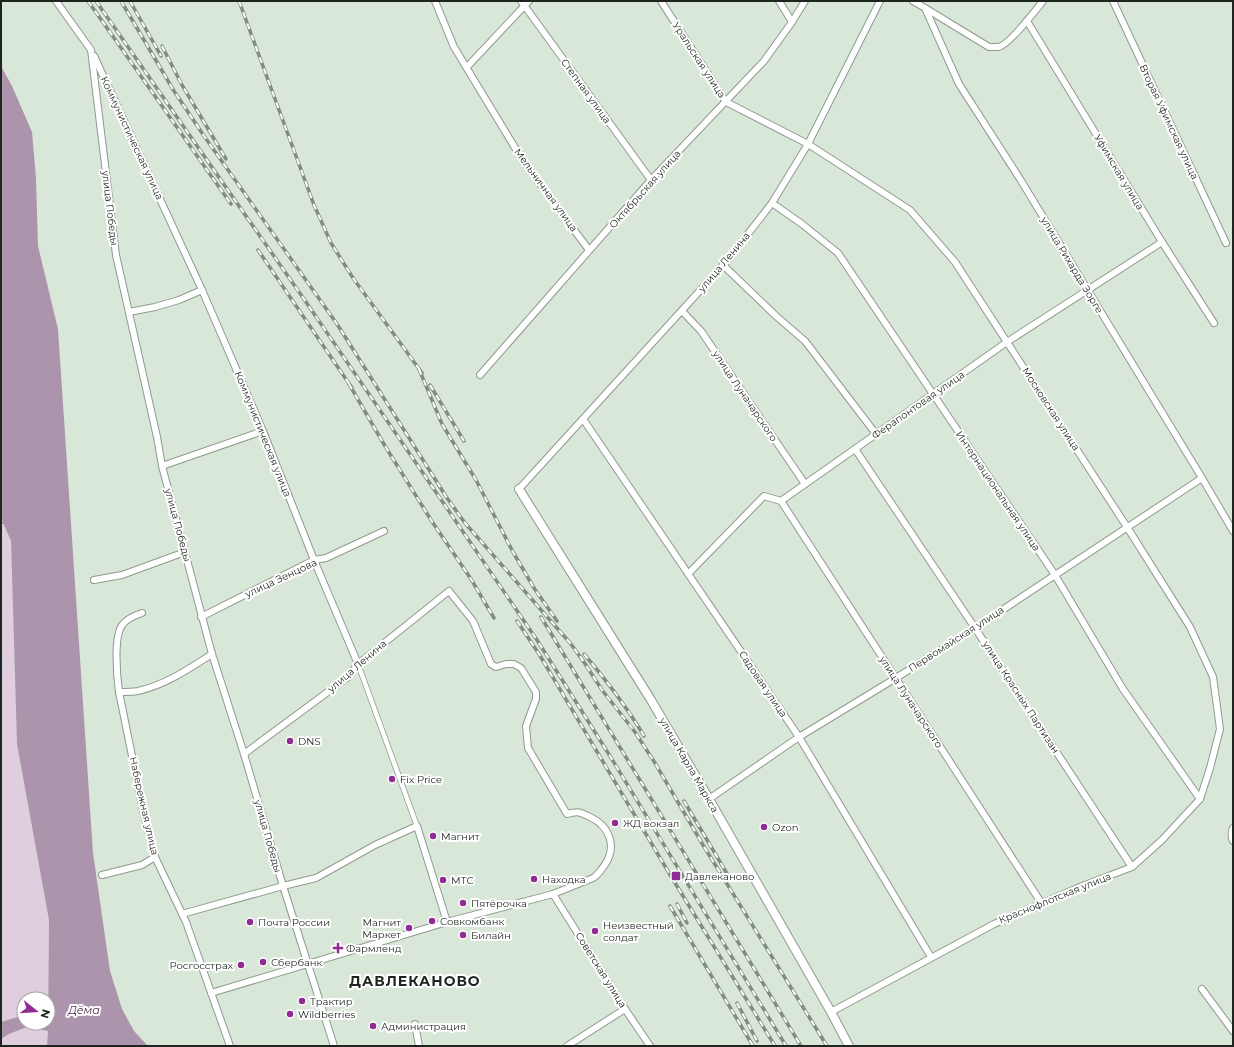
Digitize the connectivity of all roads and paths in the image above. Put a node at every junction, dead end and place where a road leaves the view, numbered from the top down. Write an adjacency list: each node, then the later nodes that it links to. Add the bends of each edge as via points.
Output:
1 (56, 1): 14 (street, улица Победы)
2 (435, 1): 15 (street, via 454,47)
3 (661, 1): 18 (street, Уральская улица)
4 (778, 1): 13 (street)
5 (805, 1): 13 (street, Октябрьская улица)
6 (880, 1): 19 (street, улица Ленина)
7 (913, 1): 11 (street)
8 (1043, 1): 12 (street)
9 (1113, 1): 23 (street, Вторая Уфимская улица)
10 (525, 3): 15 (street); 20 (street, Степная улица)
11 (925, 8): 12 (street, via 989,46 1000,47); 27 (street, улица Рихарда Зорге, via 959,84 1020,178)
12 (1027, 21): 22 (street, Уфимская улица)
13 (792, 22): 18 (street, Октябрьская улица, via 764,61)
14 (91, 50): 16 (street, Коммунистическая улица); 17 (street, улица Победы)
15 (467, 67): 24 (street, Мельничная улица, via 523,160)
16 (109, 88): 17 (street, via 100,88); 26 (street, Коммунистическая улица)
17 (96, 92): 29 (street, улица Победы, via 116,255)
18 (726, 102): 19 (street, Уральская улица); 20 (street, Октябрьская улица)
19 (808, 144): 21 (street, улица Ленина); 31 (street, Московская улица, via 910,210 955,262)
20 (651, 180): 24 (street, Октябрьская улица)
21 (772, 203): 25 (street, улица Ленина); 33 (street, Интернациональная улица, via 838,253)
22 (1162, 242): 27 (street, Ферапонтовая улица); 30 (street, Уфимская улица)
23 (1226, 243)
24 (589, 250): 32 (street, Октябрьская улица)
25 (723, 265): 28 (street, улица Ленина); 36 (street, via 805,341)
26 (202, 290): 29 (street, via 155,308); 35 (street, Коммунистическая улица)
27 (1088, 291): 31 (street, Ферапонтовая улица); 39 (street, улица Рихарда Зорге)
28 (682, 311): 34 (street, улица Ленина); 40 (street, улица Луначарского, via 701,331)
29 (129, 312): 38 (street, улица Победы)
30 (1214, 323)
31 (1007, 342): 33 (street, Ферапонтовая улица); 43 (street, Московская улица)
32 (480, 375)
33 (933, 394): 36 (street, Ферапонтовая улица); 49 (street, Интернациональная улица)
34 (583, 420): 41 (street, улица Ленина); 48 (street, Садовая улица)
35 (263, 431): 38 (street); 47 (street, Коммунистическая улица)
36 (876, 434): 37 (street, Ферапонтовая улица)
37 (855, 448): 40 (street, Ферапонтовая улица); 53 (street, улица Красных Партизан)
38 (162, 466): 46 (street, улица Победы)
39 (1202, 478): 43 (street, Первомайская улица); 45 (street, улица Рихарда Зорге)
40 (804, 484): 42 (street, Ферапонтовая улица)
41 (519, 489): 61 (street, улица Карла Маркса, via 651,700)
42 (781, 501): 48 (street, via 764,496); 56 (street, улица Луначарского)
43 (1128, 527): 49 (street, Первомайская улица); 58 (street, Московская улица, via 1190,627 1212,677)
44 (384, 531): 47 (street, улица Зенцова, via 326,558)
45 (1233, 531)
46 (184, 552): 50 (street, via 122,575); 52 (street, улица Победы)
47 (314, 560): 52 (street, улица Зенцова); 55 (street, Коммунистическая улица)
48 (688, 574): 59 (street, Садовая улица)
49 (1055, 575): 53 (street, Первомайская улица); 62 (street, Интернациональная улица, via 1123,689)
50 (94, 580)
51 (142, 613): 57 (street, Набережная улица, via 123,623 117,637)
52 (202, 617): 54 (street, улица Победы)
53 (975, 628): 56 (street, Первомайская улица); 67 (street, улица Красных Партизан)
54 (212, 654): 57 (street, via 185,672 154,686); 60 (street, улица Победы)
55 (358, 664): 60 (street, улица Ленина, via 348,677); 63 (street, Коммунистическая улица); 70 (street, улица Ленина, via 449,590 473,621 491,664 496,667 514,664 521,668 536,692 526,726 528,748 567,814 577,811 597,820 610,836 611,851 598,875)
56 (896, 678): 59 (street, Первомайская улица); 71 (street, улица Луначарского)
57 (119, 692): 66 (street, Набережная улица)
58 (1220, 729): 62 (street, Краснофлотская улица)
59 (799, 737): 61 (street, Первомайская улица); 74 (street, Садовая улица)
60 (244, 754): 69 (street, улица Победы)
61 (709, 799): 79 (street, улица Карла Маркса)
62 (1200, 799): 67 (street, Краснофлотская улица, via 1162,840)
63 (417, 826): 69 (street, via 375,845 316,878); 73 (street)
64 (1232, 829): 65 (street)
65 (1233, 840)
66 (155, 857): 68 (street, via 142,865); 72 (street, Набережная улица)
67 (1132, 867): 71 (street, Краснофлотская улица)
68 (102, 875)
69 (282, 886): 72 (street); 75 (street, улица Победы)
70 (553, 894): 73 (street); 78 (street, Советская улица)
71 (1042, 904): 74 (street, Краснофлотская улица, via 994,924)
72 (182, 914): 77 (street, Набережная улица)
73 (447, 922): 75 (street)
74 (931, 957): 79 (street, Краснофлотская улица)
75 (308, 965): 77 (street); 83 (street, улица Победы)
76 (1202, 989): 81 (street)
77 (211, 993): 82 (street, Набережная улица)
78 (625, 1009): 85 (street); 86 (street, Советская улица)
79 (831, 1012): 87 (street, улица Карла Маркса)
80 (415, 1024): 84 (street)
81 (1233, 1031)
82 (230, 1046)
83 (334, 1046)
84 (419, 1046)
85 (567, 1046)
86 (650, 1046)
87 (848, 1046)

